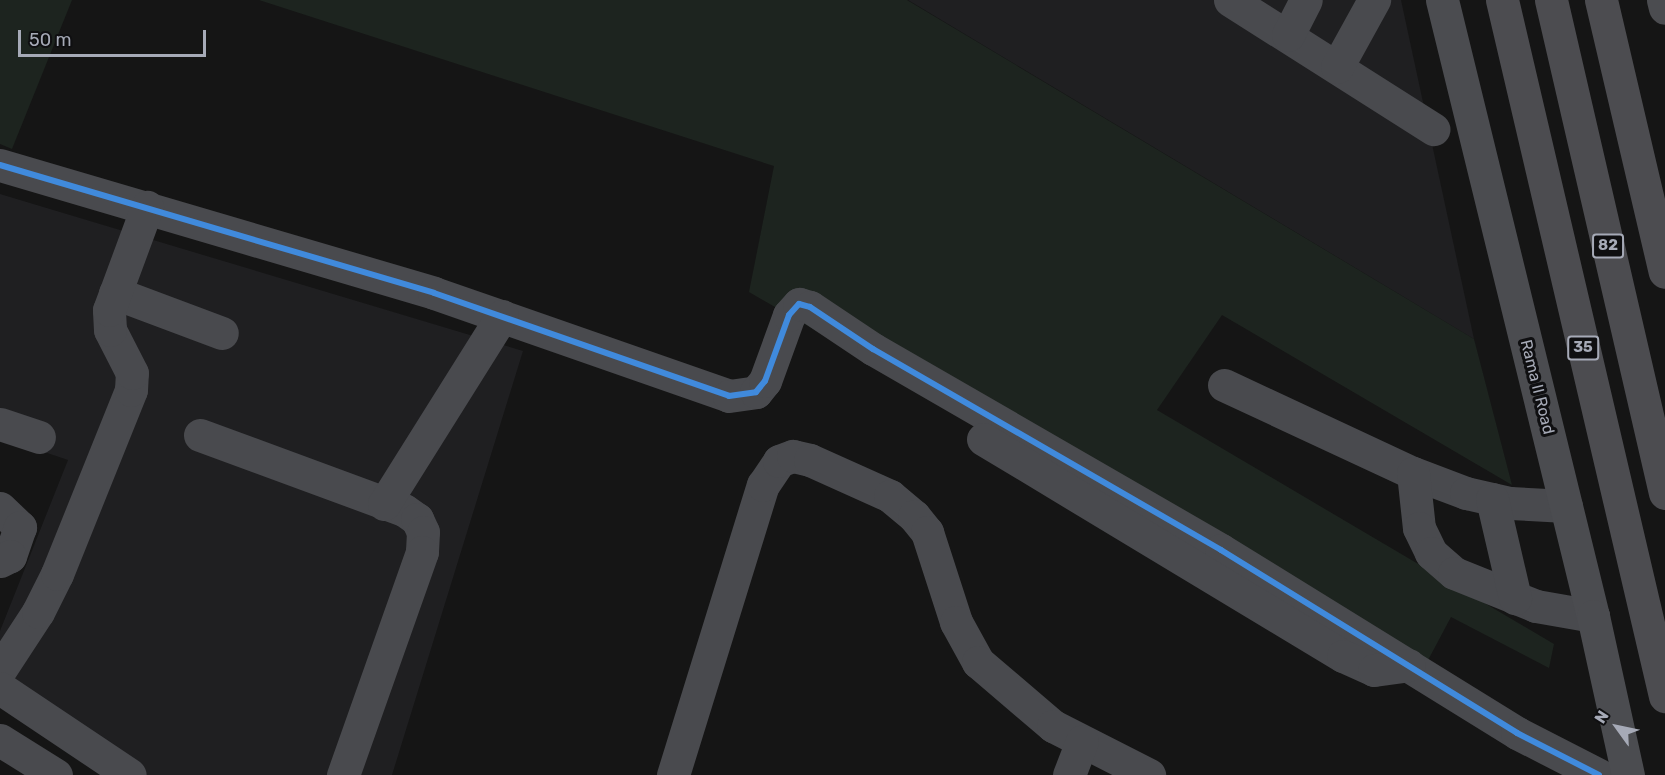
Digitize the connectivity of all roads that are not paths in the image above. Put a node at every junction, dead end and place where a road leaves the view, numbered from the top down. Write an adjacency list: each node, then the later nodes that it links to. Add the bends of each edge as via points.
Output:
1 (1230, 0): 11 (street)
2 (1306, 0): 11 (street)
3 (1374, 0): 12 (street)
4 (1442, 0): 30 (main road, Rama II Road)
5 (1502, 0): 38 (highway, 35)
6 (1551, 0): 27 (highway, 82)
7 (1601, 0): 17 (highway)
8 (1607, 0): 16 (highway)
9 (1663, 0): 10 (main road)
10 (1665, 8)
11 (1288, 36): 12 (street)
12 (1337, 67): 13 (street)
13 (1433, 129)
14 (0, 165): 15 (street)
15 (147, 207): 18 (street); 19 (street)
16 (1665, 250)
17 (1665, 272)
18 (115, 293): 20 (street); 36 (street, via 109,310 110,330 132,373 131,390 57,574 38,612)
19 (502, 316): 29 (street); 35 (street, via 707,389 742,396 756,392 765,381 789,315 800,304 810,307 873,349 1221,550)
20 (222, 333)
21 (1224, 385): 26 (street)
22 (954, 421): 35 (street, via 1343,656 1374,670)
23 (0, 424): 25 (street)
24 (200, 435): 29 (street)
25 (39, 437)
26 (1413, 473): 28 (street); 33 (street, via 1419,528 1431,553 1454,573)
27 (1665, 493)
28 (1492, 499): 30 (street); 33 (street)
29 (384, 504): 43 (street, via 417,519 423,532 422,552)
30 (1566, 506): 34 (main road, Rama II Road)
31 (0, 508): 32 (street, via 20,526 10,556)
32 (0, 561)
33 (1515, 598): 34 (street)
34 (1593, 616): 48 (main road, Rama II Road)
35 (1409, 665): 47 (street, via 1517,733)
36 (0, 670)
37 (0, 688): 42 (street)
38 (1665, 696)
39 (0, 740): 41 (street)
40 (1082, 741): 44 (street, via 1053,726 978,662 956,622 927,532 914,516 891,496 793,456 779,461 763,485); 45 (street); 46 (street)
41 (56, 775)
42 (130, 775)
43 (344, 775)
44 (673, 775)
45 (1069, 775)
46 (1149, 775)
47 (1599, 775)
48 (1628, 775)

